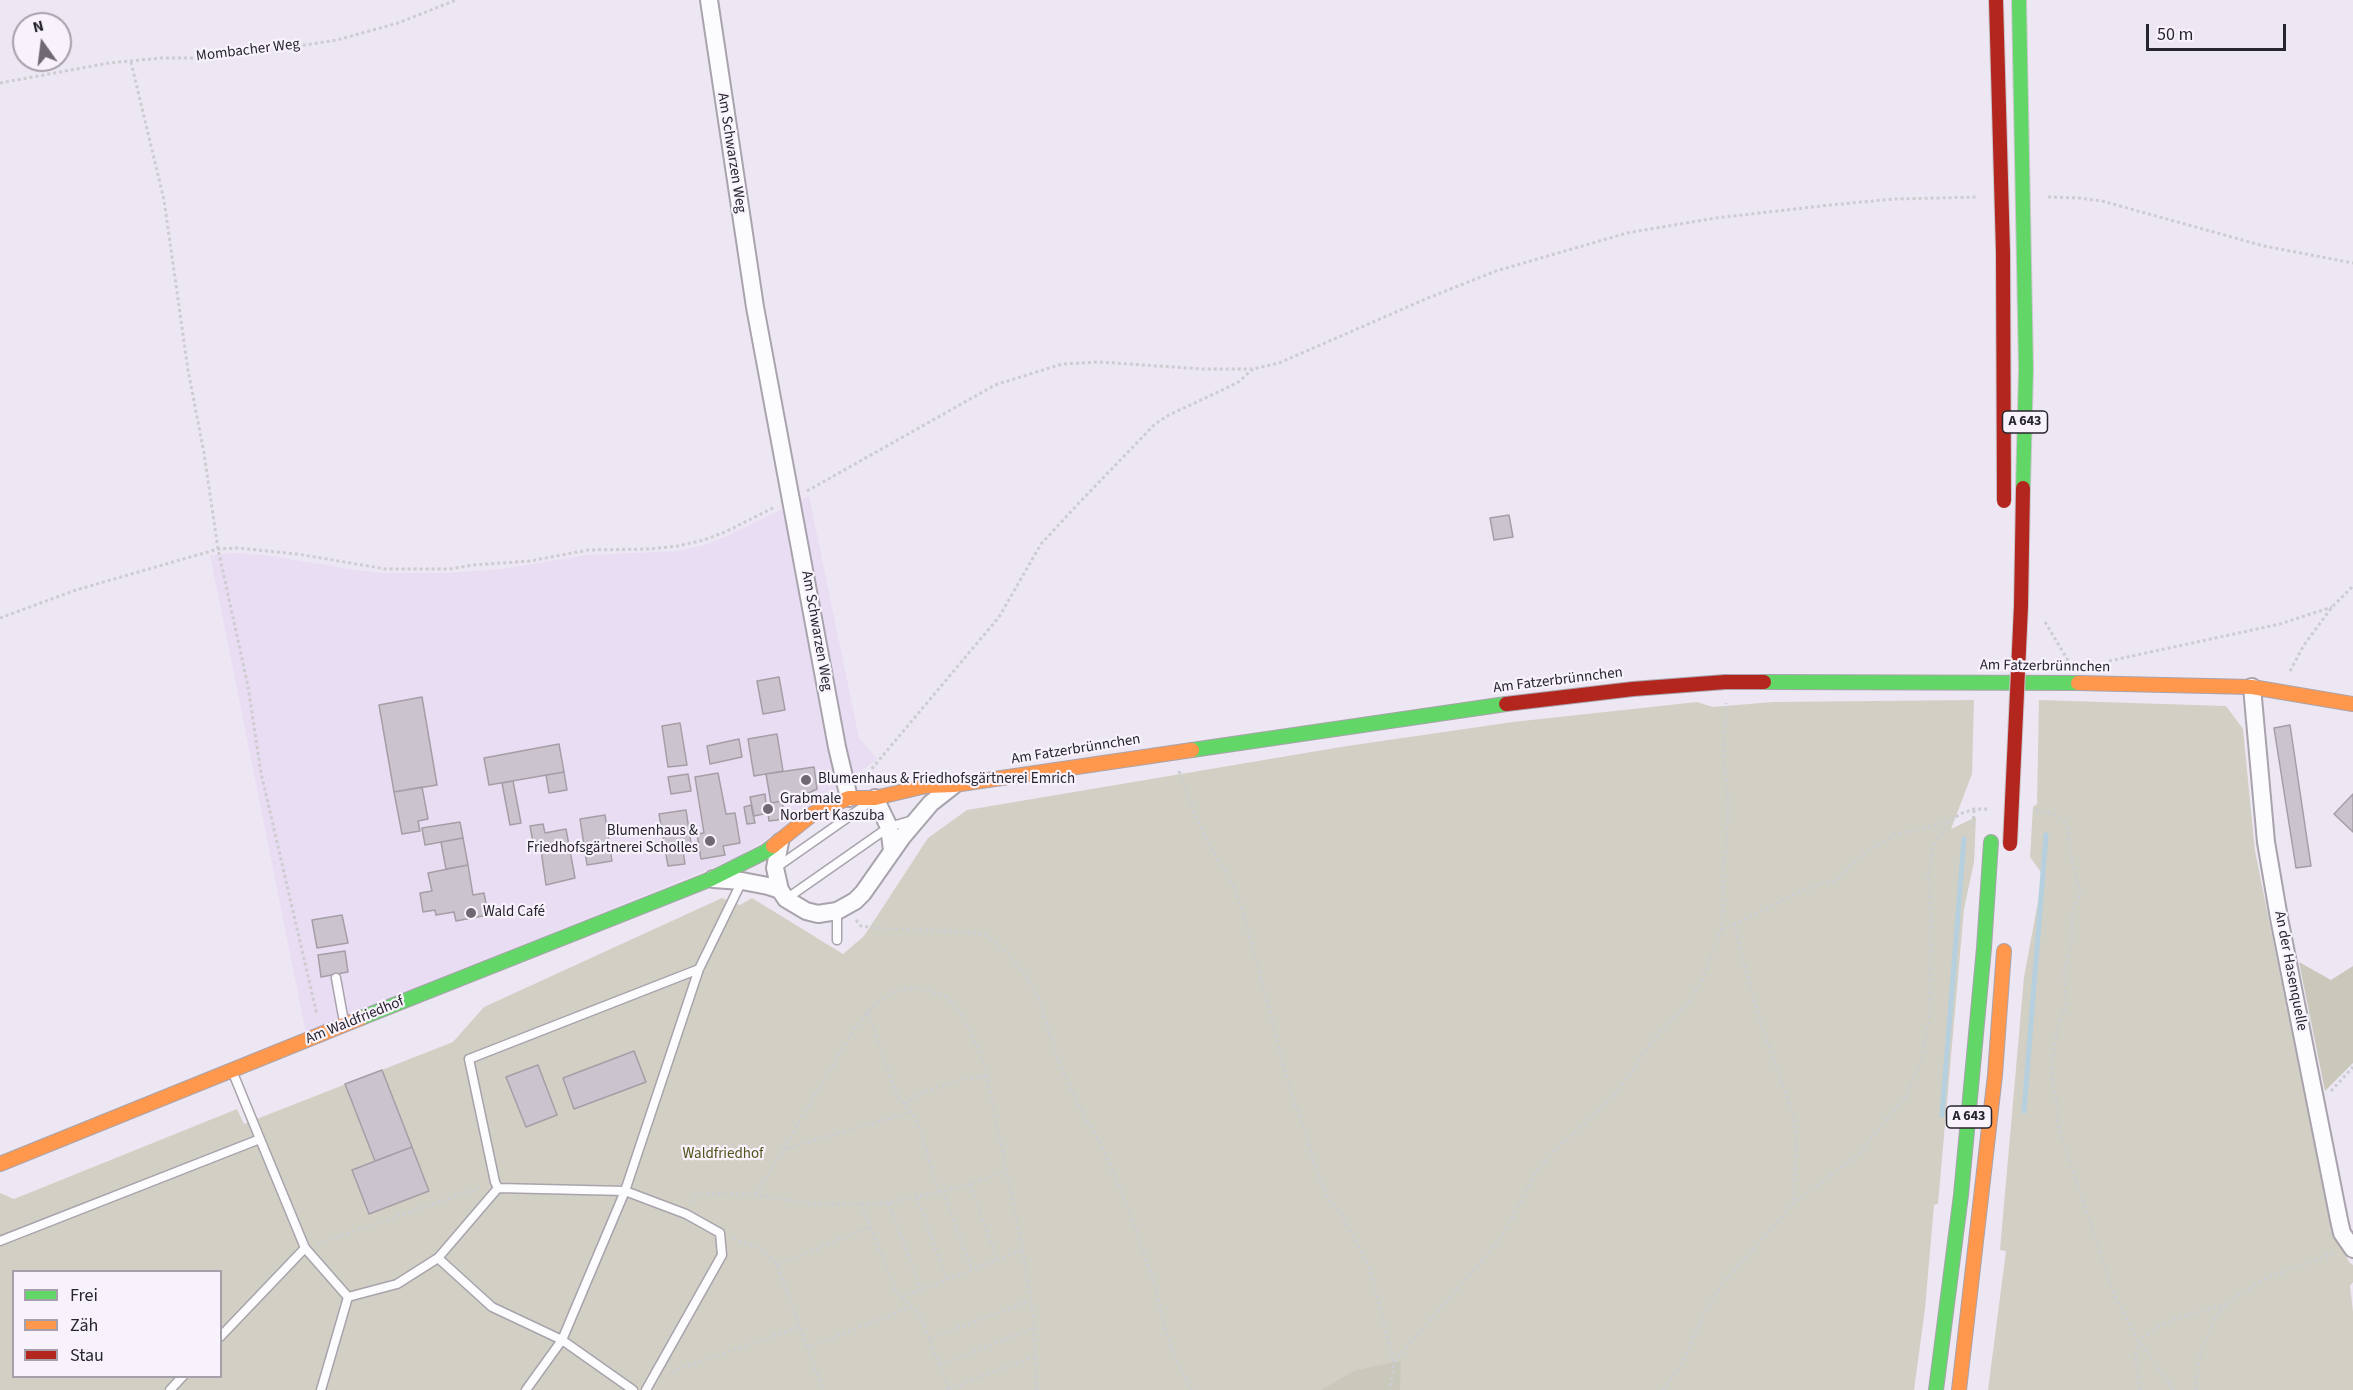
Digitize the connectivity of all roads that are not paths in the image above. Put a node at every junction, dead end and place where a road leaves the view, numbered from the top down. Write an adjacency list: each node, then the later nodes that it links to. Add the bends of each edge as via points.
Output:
1 (710, 0): 10 (street, Am Schwarzen Weg, via 755,307)
2 (1996, 0): 4 (main road, A 643, bridge, via 2003,252)
3 (2019, 0): 16 (main road, A 643, bridge, via 2026,369)
4 (2004, 514)
5 (2001, 668): 7 (main road)
6 (2252, 687): 8 (main road, Am Fatzerbrünnchen); 9 (main road, Am Fatzerbrünnchen, via 1725,682 1496,705); 36 (street, An der Hasenquelle, via 2266,842 2279,918 2338,1220)
7 (2000, 692)
8 (2353, 704)
9 (954, 785): 11 (main road, Am Fatzerbrünnchen, via 926,786); 12 (street)
10 (849, 798): 11 (main road); 15 (main road, via 814,813)
11 (875, 798): 13 (street); 19 (lane)
12 (916, 819): 13 (lane); 17 (street)
13 (890, 827): 17 (street); 22 (lane)
14 (1992, 836): 47 (main road, A 643, via 1961,1196)
15 (780, 842): 18 (main road); 19 (street)
16 (2010, 849)
17 (892, 850): 23 (street, via 863,893)
18 (750, 861): 20 (main road); 21 (lane)
19 (775, 868): 22 (street)
20 (711, 879): 21 (street); 28 (main road, Am Waldfriedhof)
21 (742, 881): 22 (street); 26 (lane)
22 (783, 894): 23 (street, via 806,911)
23 (837, 911): 24 (lane)
24 (837, 940)
25 (2004, 942): 48 (main road, A 643, via 1995,1075)
26 (699, 969): 32 (lane, via 470,1059); 33 (lane)
27 (336, 978): 28 (lane)
28 (344, 1025): 29 (main road, Am Waldfriedhof)
29 (232, 1070): 30 (lane); 31 (main road, Am Waldfriedhof)
30 (260, 1139): 34 (lane); 35 (lane)
31 (0, 1164)
32 (496, 1185): 33 (lane); 37 (lane)
33 (625, 1191): 40 (lane); 46 (lane, via 686,1214 720,1233 722,1255)
34 (0, 1241)
35 (305, 1248): 38 (lane); 39 (lane)
36 (2353, 1250)
37 (438, 1258): 38 (lane, via 397,1284); 40 (lane, via 492,1307)
38 (348, 1298): 43 (lane)
39 (222, 1335)
40 (562, 1340): 44 (lane); 45 (lane)
41 (182, 1378): 42 (lane)
42 (170, 1390)
43 (321, 1390)
44 (526, 1390)
45 (633, 1390)
46 (646, 1390)
47 (1936, 1390)
48 (1959, 1390)

